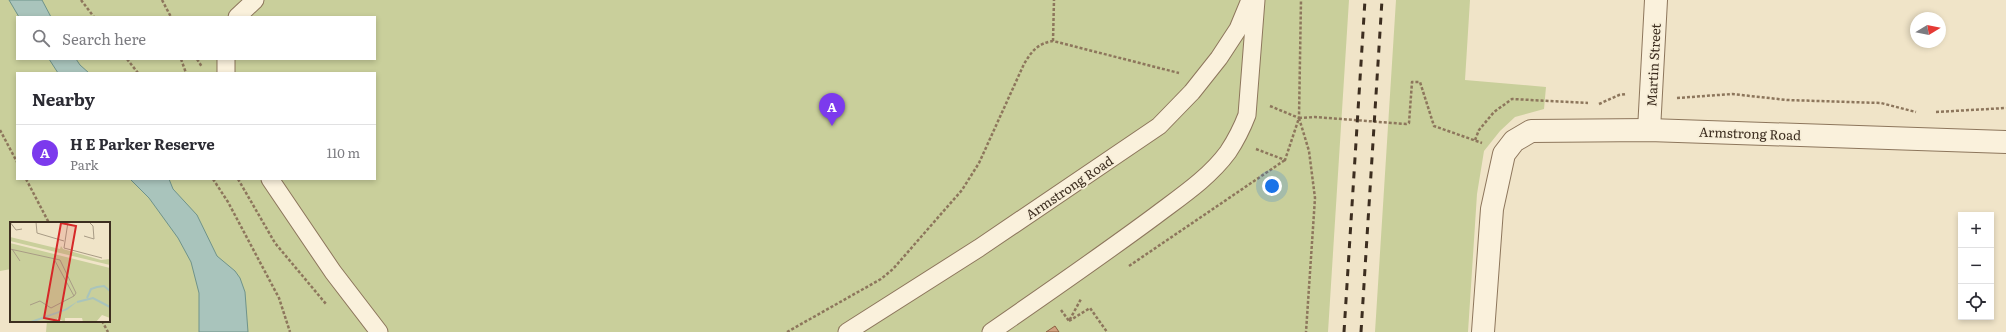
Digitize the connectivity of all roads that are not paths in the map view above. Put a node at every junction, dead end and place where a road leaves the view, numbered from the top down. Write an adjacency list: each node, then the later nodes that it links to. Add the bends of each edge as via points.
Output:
1 (255, 0): 5 (lane)
2 (1250, 0): 12 (lane, Armstrong Road, via 1238,29 1219,58 1192,92 1159,126 978,248)
3 (1256, 0): 13 (lane, via 1247,115 1235,141 1218,163 1182,195 1111,249)
4 (1656, 0): 8 (street, Martin Street)
5 (238, 16)
6 (226, 60): 7 (lane)
7 (226, 72)
8 (1648, 130): 9 (street, Armstrong Road); 14 (street, Armstrong Road, via 1531,130 1514,141 1504,154 1492,209)
9 (2006, 142)
10 (271, 180): 11 (lane, via 333,272)
11 (379, 332)
12 (846, 332)
13 (991, 332)
14 (1483, 332)

